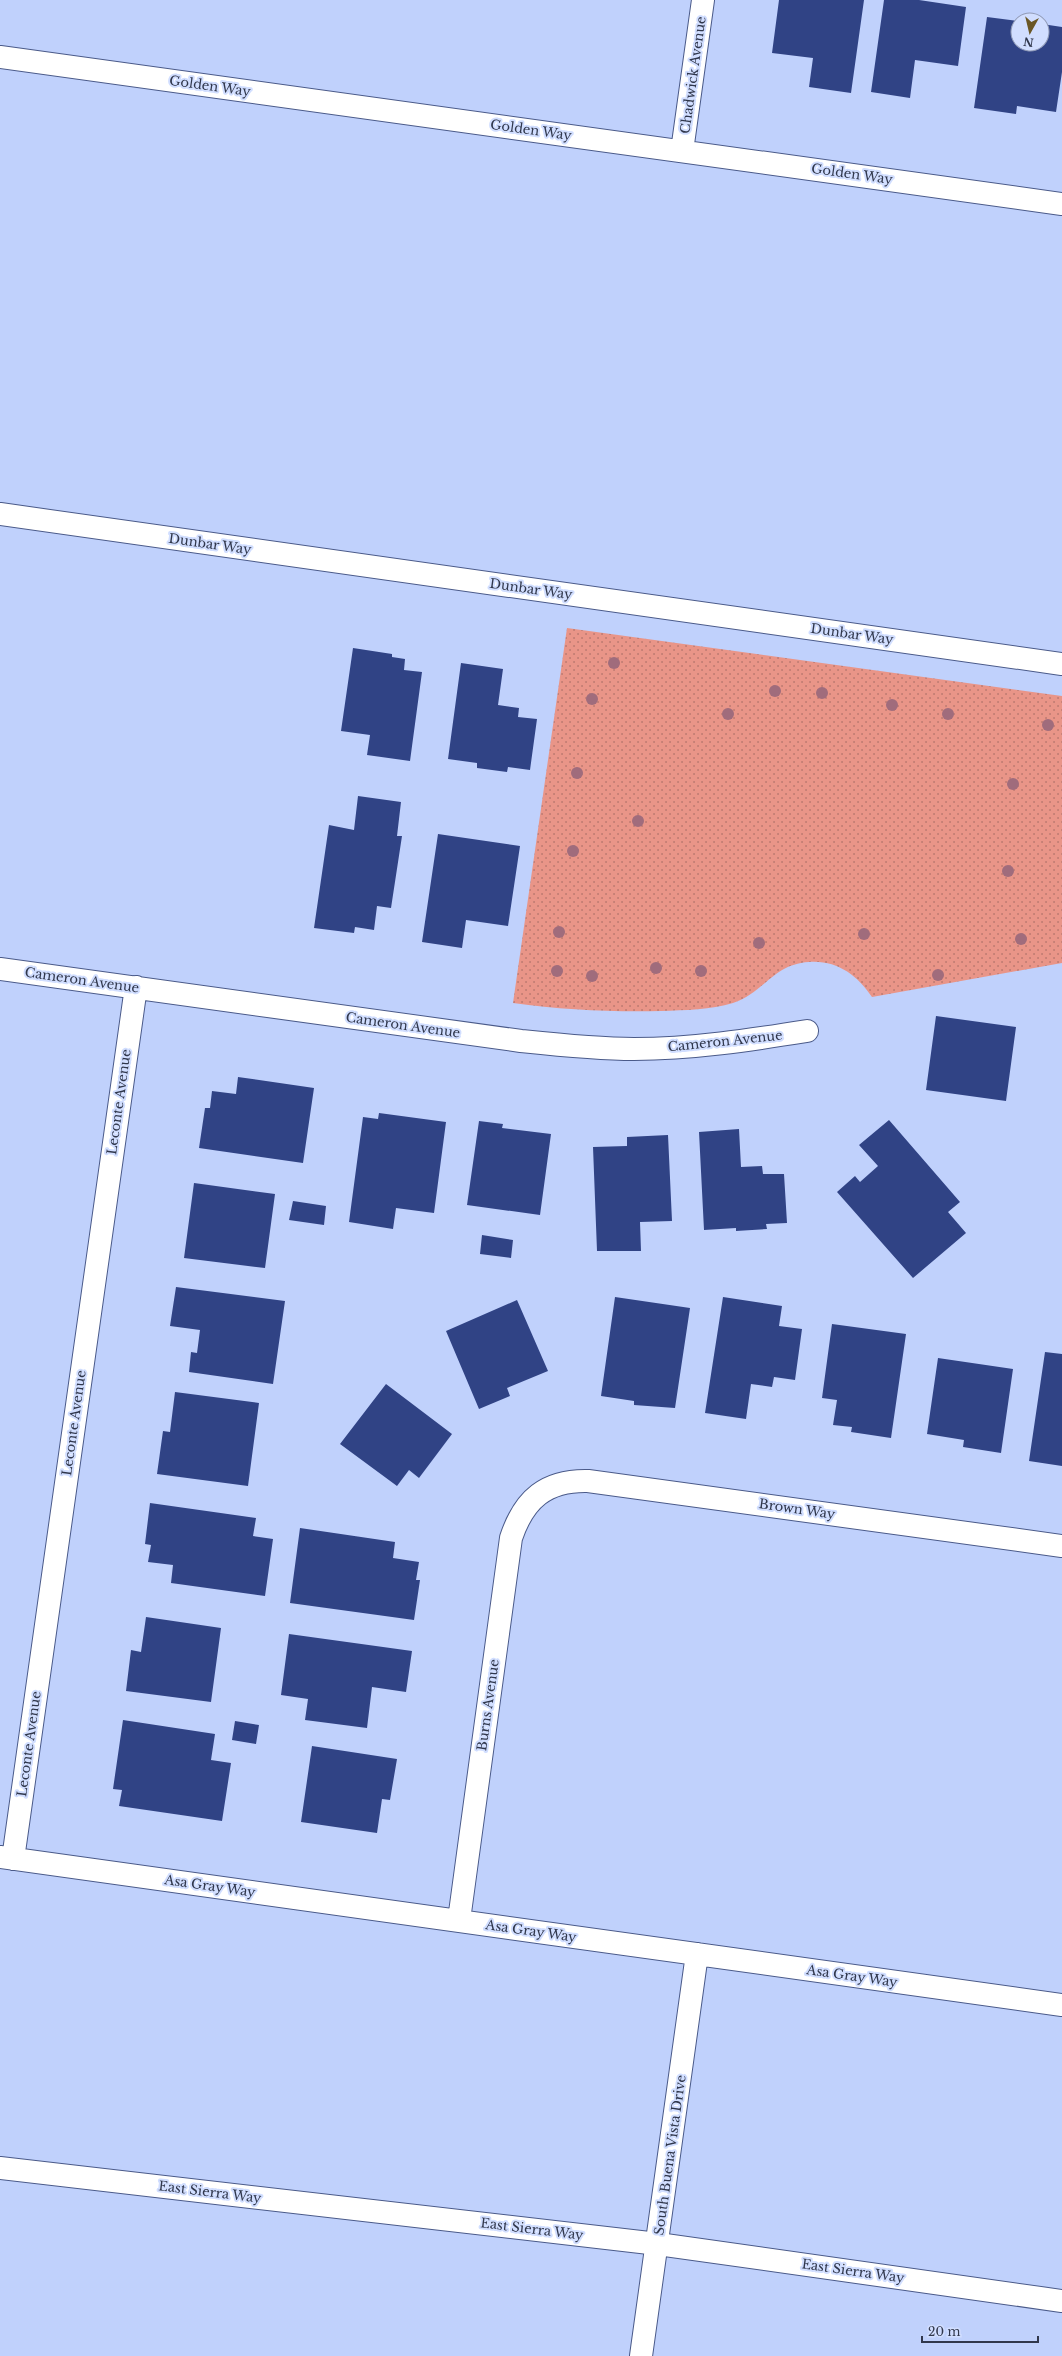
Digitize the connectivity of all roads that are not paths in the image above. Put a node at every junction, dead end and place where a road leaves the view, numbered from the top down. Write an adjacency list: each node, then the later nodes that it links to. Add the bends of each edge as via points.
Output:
1 (703, 0): 3 (street, Chadwick Avenue)
2 (0, 57): 3 (street, Golden Way)
3 (682, 151): 4 (street, Golden Way)
4 (1062, 204)
5 (0, 514): 6 (street, Dunbar Way)
6 (1062, 664)
7 (0, 969): 8 (street, Cameron Avenue)
8 (136, 987): 9 (street, Cameron Avenue, via 521,1042 585,1047 686,1047); 12 (street, Leconte Avenue)
9 (807, 1031)
10 (535, 1497): 11 (street, Brown Way, via 546,1489 560,1484 588,1481); 13 (street, Burns Avenue, via 517,1520 511,1538)
11 (1062, 1546)
12 (6, 1858): 13 (street, Asa Gray Way)
13 (460, 1920): 14 (street, Asa Gray Way)
14 (697, 1954): 15 (street, Asa Gray Way); 17 (street, South Buena Vista Drive)
15 (1062, 2005)
16 (0, 2168): 17 (street, East Sierra Way)
17 (658, 2244): 18 (street, East Sierra Way); 19 (street, South Buena Vista Drive)
18 (1062, 2301)
19 (641, 2356)

